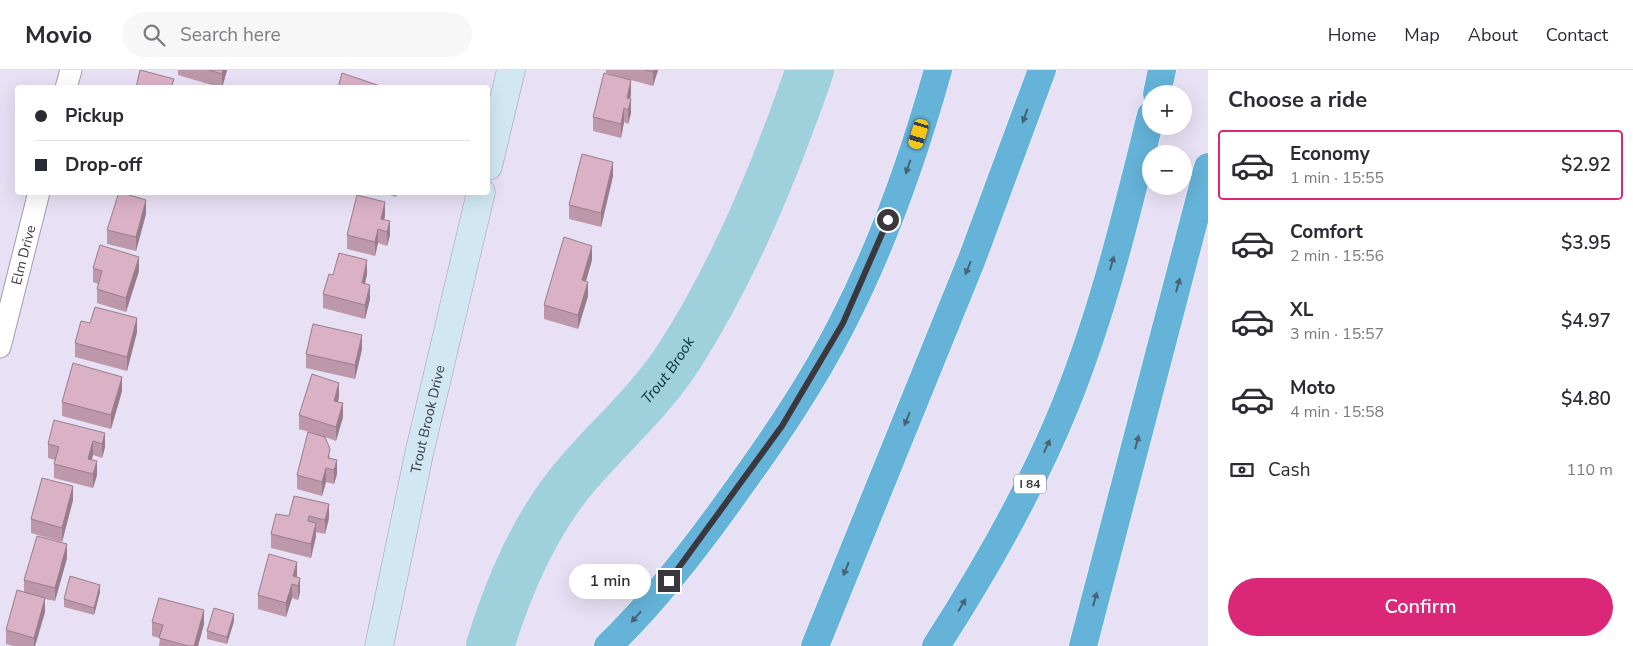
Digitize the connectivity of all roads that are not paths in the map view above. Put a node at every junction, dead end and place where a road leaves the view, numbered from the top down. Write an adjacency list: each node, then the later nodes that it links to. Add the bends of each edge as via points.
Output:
1 (71, 70): 6 (street)
2 (510, 70): 9 (main road)
3 (938, 70): 15 (highway, one-way to 15, via 904,180 843,323 782,426 733,496 669,581)
4 (1042, 70): 16 (highway, one-way to 16, via 964,277)
5 (1162, 70): 7 (highway)
6 (67, 85)
7 (1158, 85)
8 (1146, 135): 17 (highway, I 84, one-way to 8, via 1014,514 1065,406 1098,310)
9 (490, 157)
10 (1208, 167): 18 (highway, one-way to 10)
11 (38, 195): 13 (street, Elm Drive)
12 (480, 195): 14 (main road, Trout Brook Drive, via 419,454)
13 (0, 347)
14 (379, 646)
15 (608, 646)
16 (815, 646)
17 (936, 646)
18 (1083, 646)

